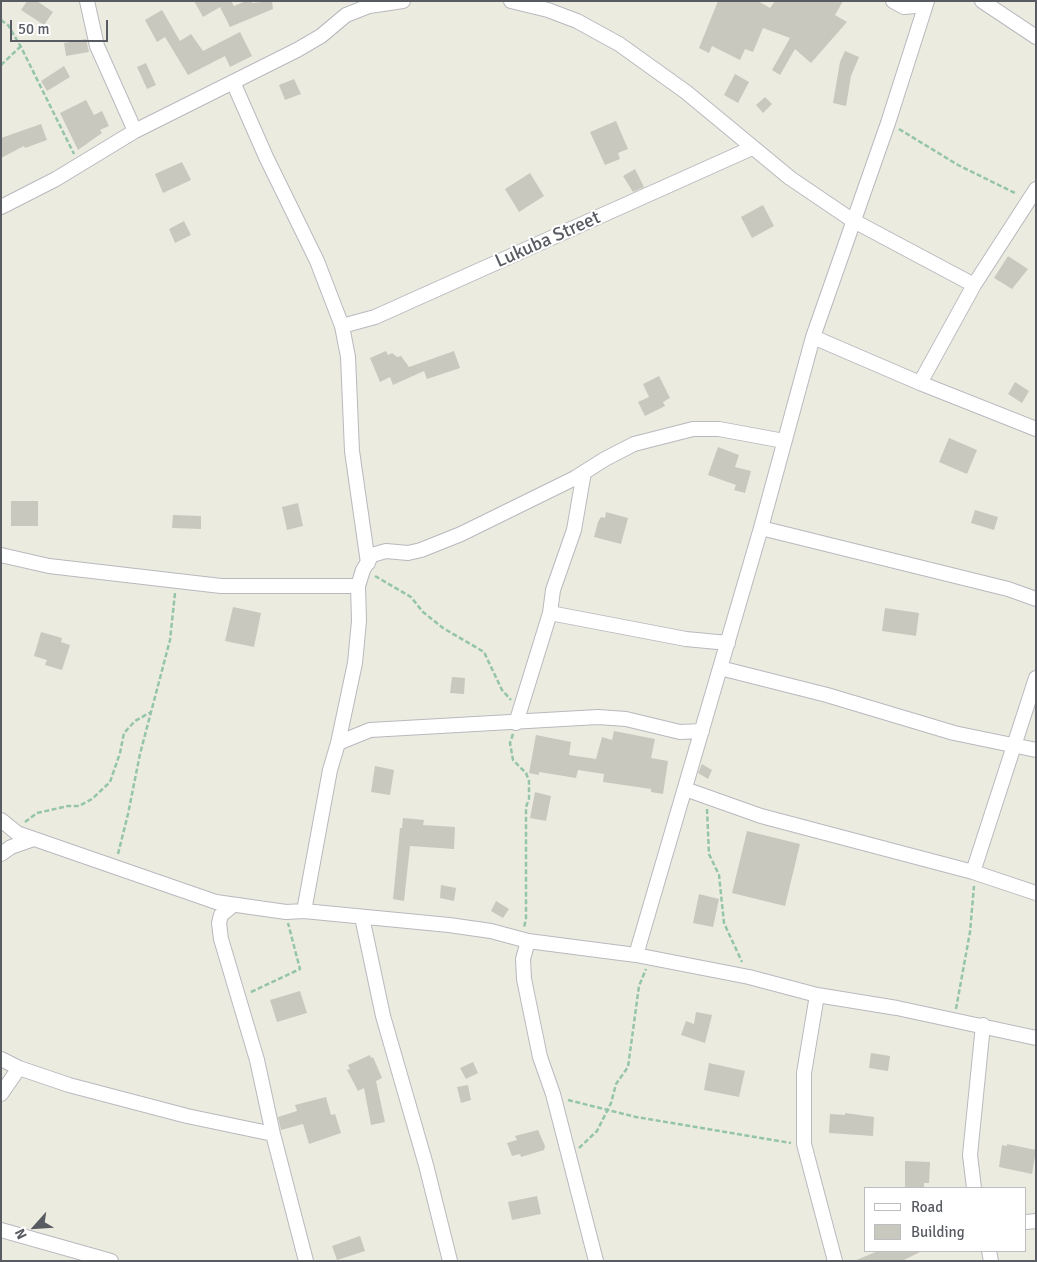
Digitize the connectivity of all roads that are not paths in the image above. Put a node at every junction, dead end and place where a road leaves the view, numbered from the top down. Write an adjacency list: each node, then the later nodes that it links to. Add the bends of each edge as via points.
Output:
1 (87, 1): 9 (street, via 97,46)
2 (403, 1): 8 (street, via 369,6 346,15 321,36)
3 (511, 1): 10 (street, via 577,21 619,44 686,92)
4 (893, 1): 5 (street, via 904,7)
5 (926, 1): 13 (street, via 888,123)
6 (982, 1): 7 (street)
7 (1036, 37)
8 (233, 82): 9 (street); 15 (street, via 318,261)
9 (135, 131): 12 (street)
10 (752, 148): 13 (street); 15 (street, Lukuba Street, via 375,317)
11 (1032, 194): 14 (street)
12 (1, 207)
13 (852, 220): 14 (street); 16 (street)
14 (974, 285): 17 (street)
15 (342, 326): 23 (street, via 348,357 352,451)
16 (813, 337): 17 (street); 19 (street)
17 (920, 384): 18 (street)
18 (1036, 429)
19 (784, 441): 20 (street, via 719,429 693,429 634,444); 21 (street)
20 (584, 472): 23 (street, via 461,534 422,550 408,553 386,551 372,555); 26 (street, via 574,530 553,590)
21 (761, 528): 25 (street, via 1008,589); 27 (street)
22 (1, 555): 24 (street, via 49,566 221,586)
23 (365, 566): 24 (street)
24 (358, 586): 32 (street, via 355,663)
25 (1036, 600)
26 (550, 613): 27 (street, via 686,639); 30 (street)
27 (728, 643): 28 (street)
28 (720, 668): 31 (street); 33 (street, via 827,694 954,733)
29 (1036, 678): 33 (street)
30 (516, 723): 31 (street, via 598,717 626,719 680,732); 32 (street, via 370,730)
31 (702, 731): 35 (street)
32 (338, 743): 43 (street, via 330,770)
33 (1015, 744): 34 (street); 39 (street)
34 (1036, 750)
35 (685, 789): 39 (street, via 816,832); 47 (street)
36 (1, 820): 37 (street, via 17,834)
37 (34, 839): 38 (street); 41 (street)
38 (1, 854)
39 (973, 872): 40 (street)
40 (1036, 894)
41 (202, 899): 42 (street); 45 (street)
42 (233, 905): 43 (street); 45 (street, via 221,915)
43 (304, 912): 44 (street)
44 (362, 917): 46 (street, via 449,925); 59 (street, via 383,1016)
45 (219, 923): 54 (street, via 258,1060)
46 (521, 939): 47 (street); 60 (street, via 524,979 540,1057 553,1094)
47 (642, 956): 48 (street, via 749,977)
48 (817, 995): 49 (street); 61 (street, via 804,1073 804,1144)
49 (983, 1025): 50 (street); 55 (street, via 970,1155)
50 (1036, 1038)
51 (1, 1059): 52 (street)
52 (19, 1068): 53 (street); 54 (street, via 187,1116)
53 (1, 1094)
54 (273, 1134): 58 (street)
55 (974, 1187)
56 (1, 1230): 57 (street)
57 (111, 1261)
58 (306, 1261)
59 (450, 1261)
60 (596, 1261)
61 (835, 1261)

